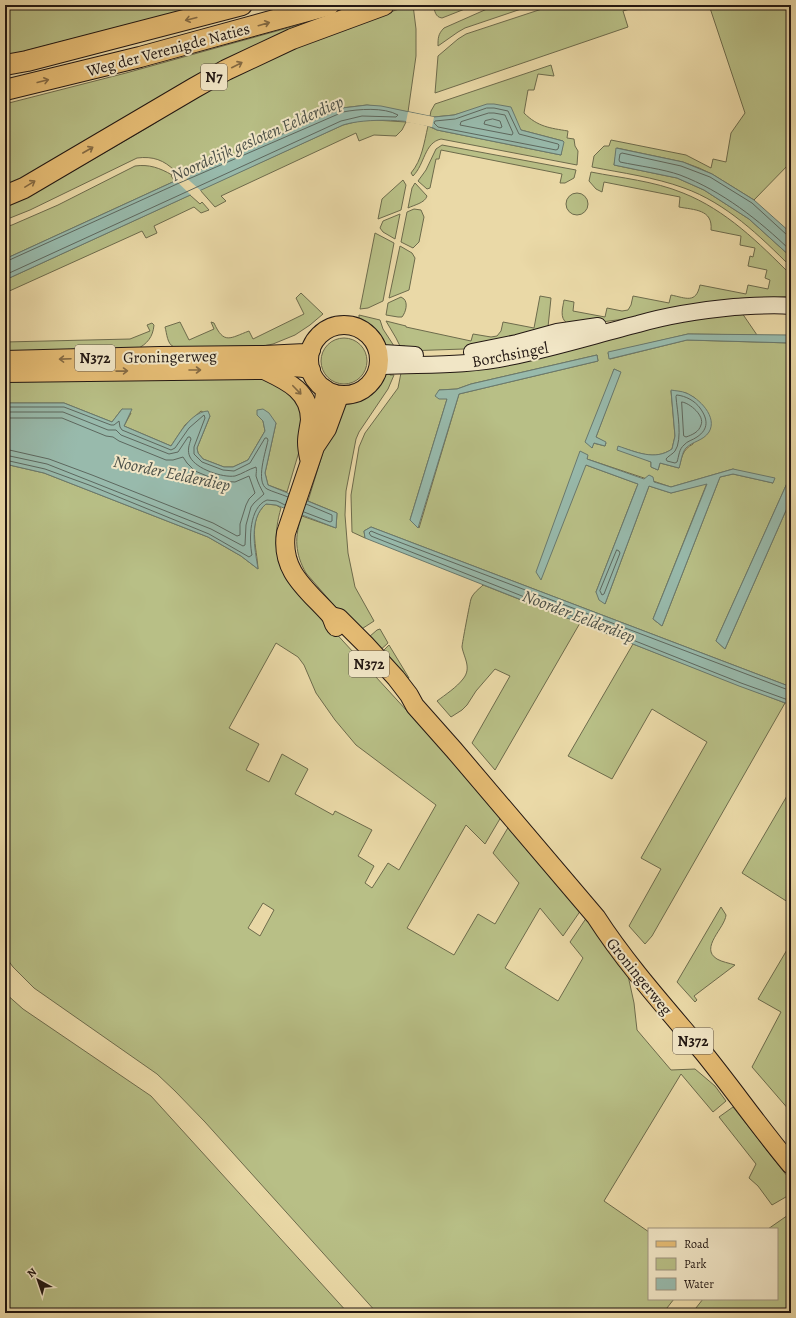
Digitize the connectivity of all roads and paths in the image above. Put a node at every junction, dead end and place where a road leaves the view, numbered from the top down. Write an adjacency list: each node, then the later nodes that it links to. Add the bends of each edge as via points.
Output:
1 (242, 5): 4 (highway, Weg der Verenigde Naties, one-way to 4)
2 (329, 5): 5 (highway, Weg der Verenigde Naties / N7, one-way to 2)
3 (384, 5): 6 (highway, N7, one-way to 3, via 24,188 194,88 259,54)
4 (5, 65)
5 (5, 90)
6 (5, 196)
7 (791, 301): 8 (main road, Borchsingel)
8 (775, 305): 9 (main road, Borchsingel); 11 (main road, Borchsingel, via 720,308 688,313 640,323 509,358 469,363 383,366)
9 (791, 306)
10 (311, 350): 11 (main road, via 316,340 325,332 344,326 364,331 372,340); 12 (main road, Groningerweg / N372, one-way to 12, via 305,353 264,355); 14 (main road)
11 (378, 359): 16 (main road, via 374,378 366,387 353,394)
12 (5, 360)
13 (264, 370): 14 (main road, Groningerweg / N372); 15 (main road, Groningerweg / N372, one-way to 13); 17 (main road, N372, one-way to 17, via 287,381 303,396 310,418 307,443)
14 (311, 370): 16 (main road, via 316,381)
15 (5, 373)
16 (333, 392): 17 (main road, Groningerweg / N372, via 325,395 316,425)
17 (312, 455): 18 (main road, Groningerweg / N372, via 285,540 288,563 331,616 339,618 376,656 406,691 415,706)
18 (596, 917): 19 (main road, Groningerweg / N372, via 662,985); 20 (main road, Groningerweg / N372, via 640,978 704,1053)
19 (791, 1146)
20 (791, 1165)

